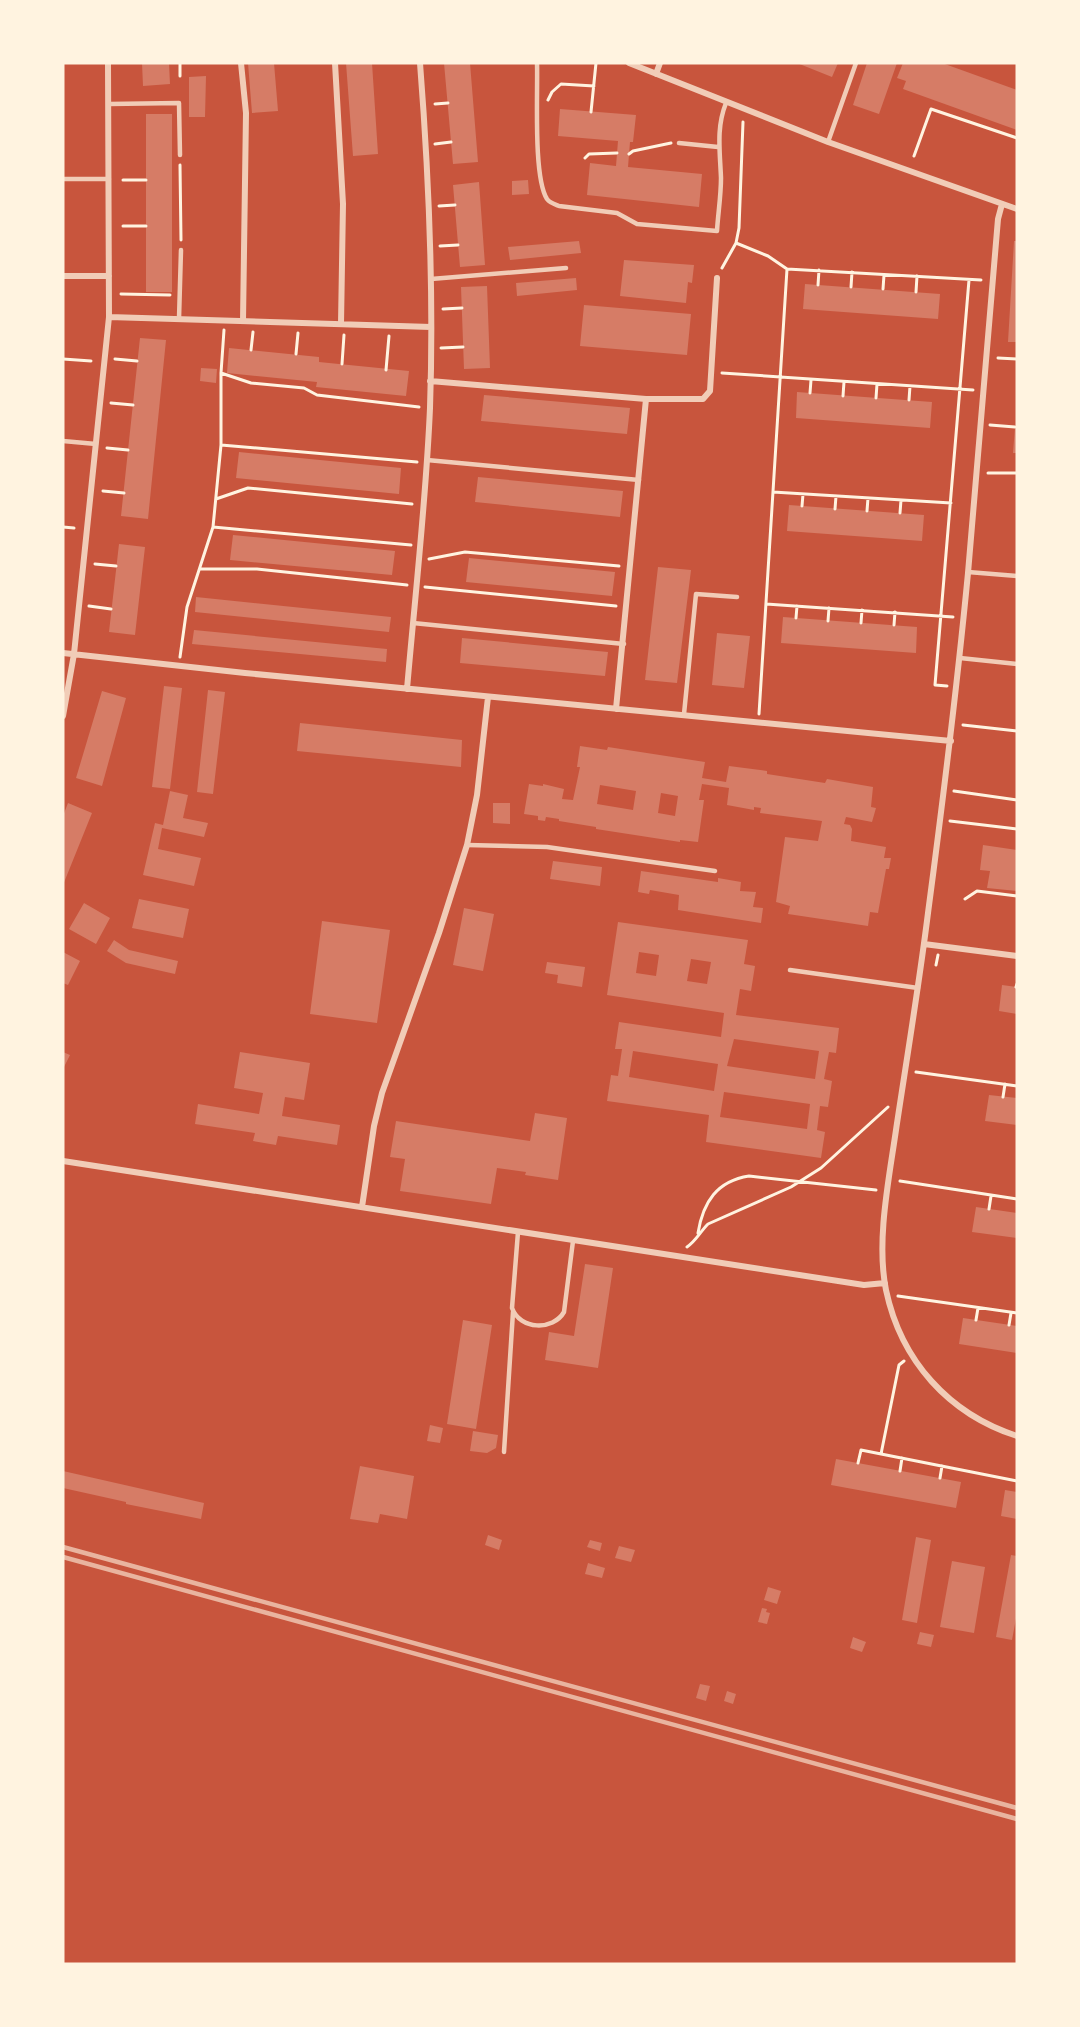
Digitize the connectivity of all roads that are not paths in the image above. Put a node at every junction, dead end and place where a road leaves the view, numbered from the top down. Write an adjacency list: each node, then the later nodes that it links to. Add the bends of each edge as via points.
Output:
1 (108, 63): 11 (street)
2 (241, 63): 28 (street, via 246,112)
3 (335, 63): 29 (street, via 343,204)
4 (420, 63): 25 (street)
5 (537, 63): 14 (lane, via 538,162 550,202 617,213 637,224 717,231 721,178)
6 (629, 63): 9 (street)
7 (660, 63): 9 (street)
8 (856, 63): 12 (lane)
9 (656, 74): 10 (street)
10 (726, 103): 12 (street); 14 (lane)
11 (109, 104): 15 (lane, via 180,103); 17 (street)
12 (828, 142): 18 (street)
13 (676, 143): 14 (lane)
14 (718, 147)
15 (180, 155)
16 (63, 179): 17 (lane)
17 (109, 179): 23 (street)
18 (1002, 204): 19 (street); 37 (street)
19 (1017, 209)
20 (181, 250): 27 (lane)
21 (566, 268): 25 (lane)
22 (63, 276): 23 (street)
23 (109, 276): 26 (street)
24 (717, 278): 32 (street, via 710,391 703,399)
25 (431, 279): 30 (street)
26 (108, 317): 27 (street); 34 (street)
27 (179, 319): 28 (street)
28 (243, 321): 29 (street)
29 (343, 324): 30 (street)
30 (431, 327): 31 (street)
31 (430, 381): 32 (street); 35 (street)
32 (646, 399): 36 (street)
33 (63, 441): 34 (lane)
34 (96, 444): 43 (street)
35 (427, 460): 36 (lane); 40 (street)
36 (639, 480): 41 (street)
37 (968, 572): 38 (lane); 44 (street)
38 (1017, 576)
39 (736, 597): 49 (lane, via 696,594)
40 (413, 623): 41 (lane); 46 (street)
41 (624, 644): 48 (street)
42 (63, 653): 43 (street)
43 (74, 654): 46 (street); 50 (street)
44 (960, 658): 45 (lane); 51 (street)
45 (1017, 664)
46 (407, 689): 47 (street)
47 (488, 697): 48 (street); 52 (street)
48 (616, 709): 49 (street)
49 (684, 714): 51 (street)
50 (63, 716)
51 (951, 741): 54 (street)
52 (467, 845): 53 (lane, via 547,847); 59 (street, via 382,1093)
53 (715, 871)
54 (924, 944): 55 (street); 57 (street)
55 (1017, 956)
56 (790, 970): 57 (lane)
57 (918, 988): 62 (street, via 889,1180 883,1249)
58 (63, 1161): 59 (street)
59 (362, 1207): 60 (street)
60 (518, 1232): 61 (street); 63 (lane)
61 (573, 1241): 62 (street, via 864,1284); 63 (lane, via 565,1305 559,1319 546,1325 532,1324 521,1321)
62 (885, 1283): 64 (street, via 897,1324 912,1356 930,1381 958,1407)
63 (513, 1312): 65 (lane)
64 (1017, 1436)
65 (504, 1452)

